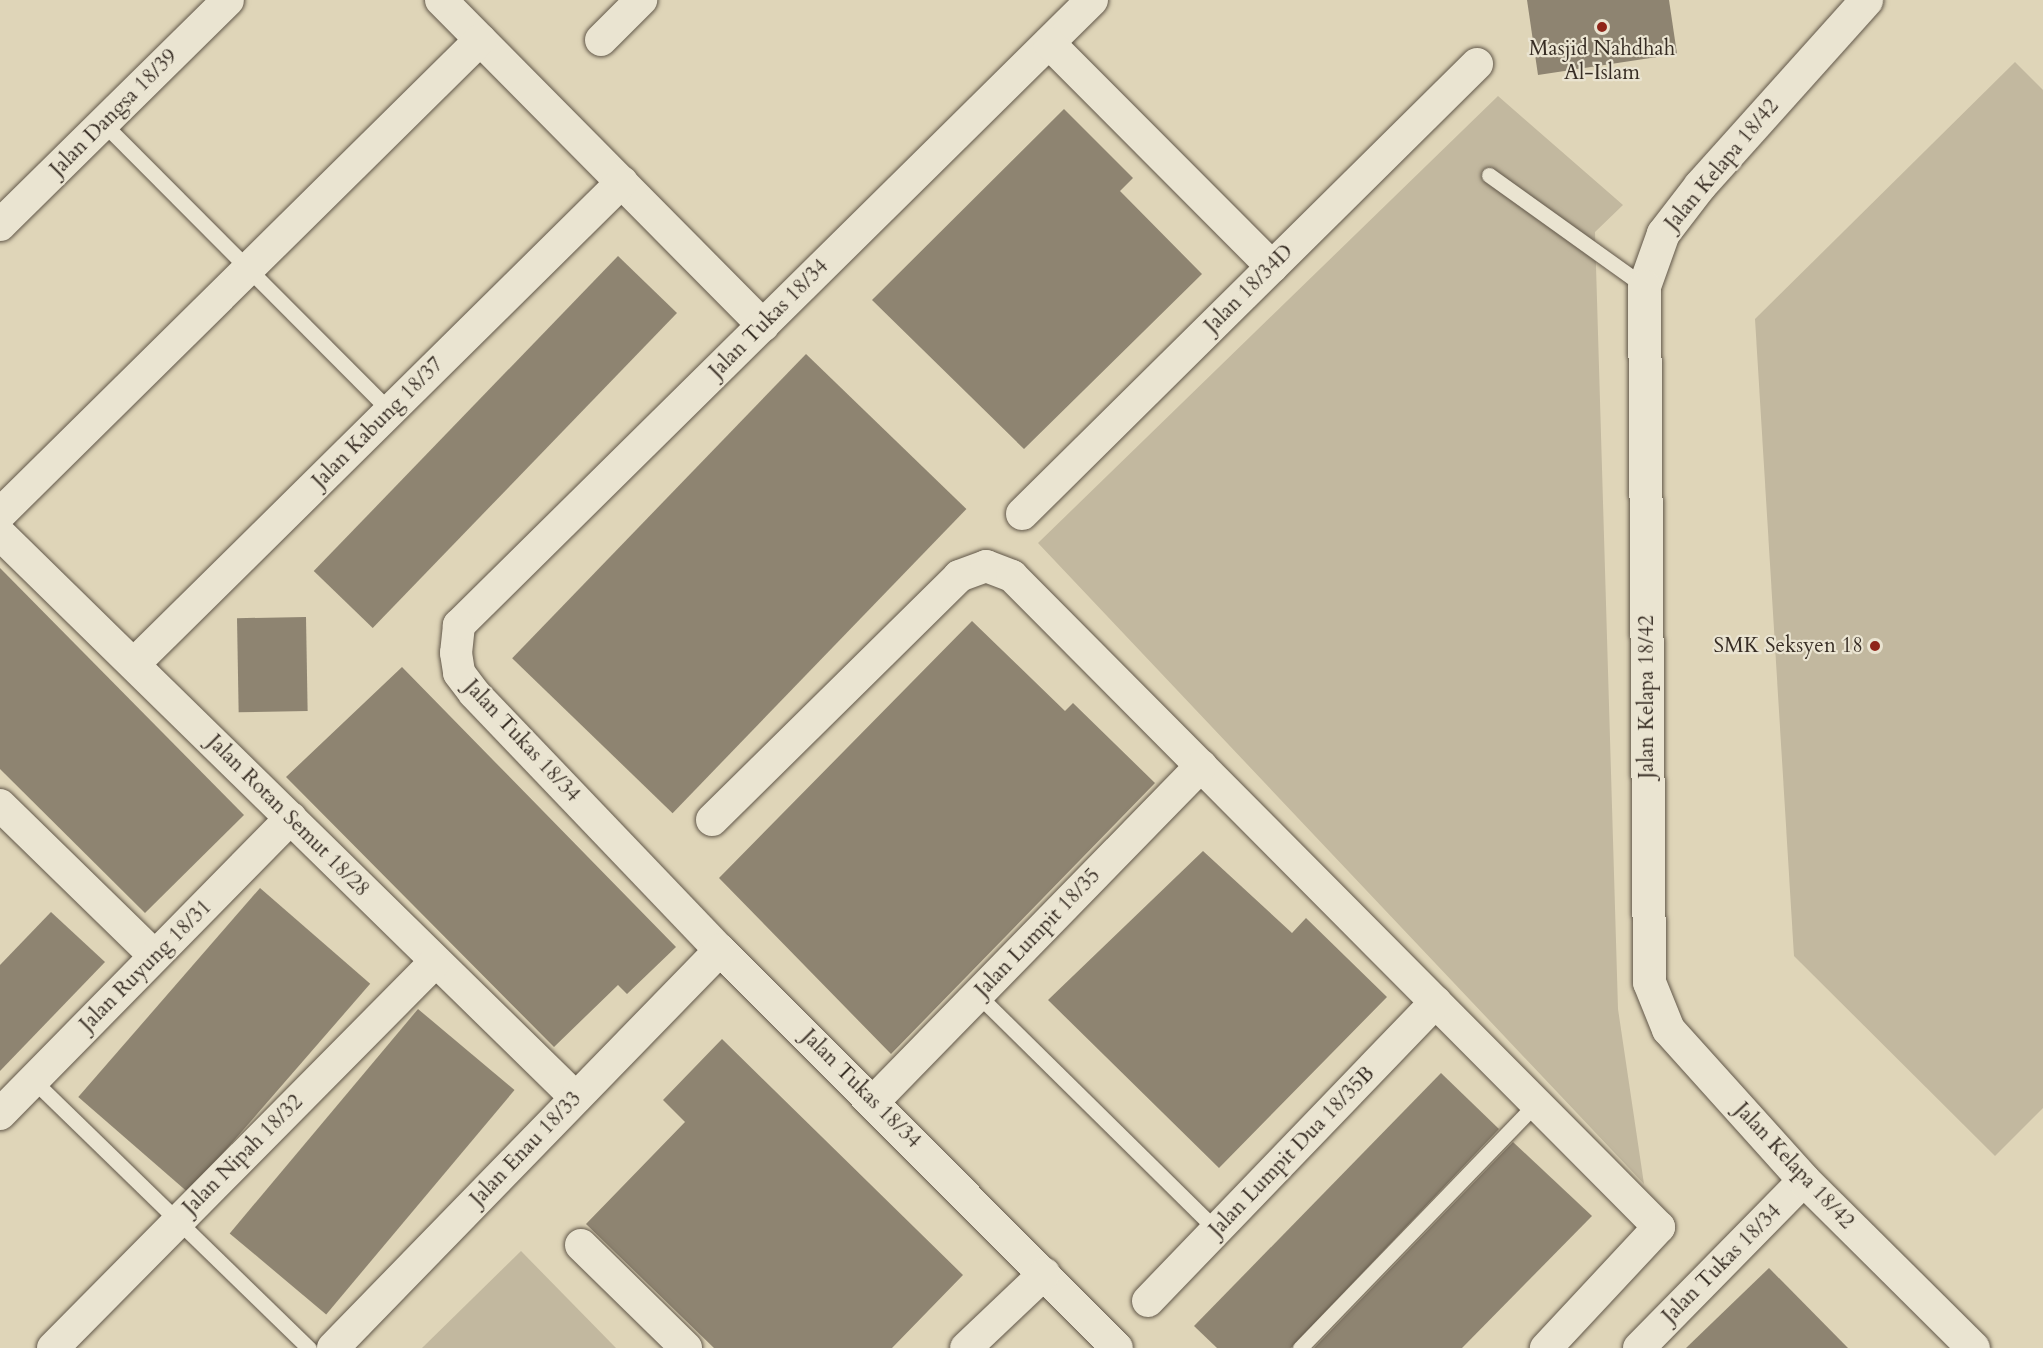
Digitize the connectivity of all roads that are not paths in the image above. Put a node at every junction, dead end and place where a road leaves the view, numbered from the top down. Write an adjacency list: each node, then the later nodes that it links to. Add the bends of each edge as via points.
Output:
1 (228, 0): 10 (street, Jalan Dangsa 18/39)
2 (441, 0): 6 (street)
3 (641, 0): 7 (street)
4 (1092, 0): 8 (street, Jalan Tukas 18/34)
5 (1852, 5): 16 (street, Jalan Kelapa 18/42, via 1663,233)
6 (480, 40): 12 (street); 15 (street)
7 (600, 40)
8 (1049, 43): 14 (street); 17 (street, Jalan Tukas 18/34)
9 (1477, 64): 14 (street, Jalan 18/34D)
10 (104, 123): 13 (street, Jalan Dangsa 18/39); 15 (lane)
11 (1489, 176): 16 (lane)
12 (622, 182): 17 (street); 18 (street, Jalan Kabung 18/37)
13 (0, 225)
14 (1272, 267): 20 (street, Jalan 18/34D)
15 (248, 268): 18 (lane); 19 (street)
16 (1644, 286): 37 (street, Jalan Kelapa 18/42, via 1649,982 1668,1029)
17 (763, 325): 27 (street, Jalan Tukas 18/34, via 459,625 456,653 459,673 474,693)
18 (390, 411): 22 (street, Jalan Kabung 18/37)
19 (0, 514)
20 (1022, 514)
21 (0, 534): 22 (street, Jalan Rotan Semut 18/28)
22 (134, 664): 25 (street, Jalan Rotan Semut 18/28)
23 (1202, 766): 26 (street, via 1012,576 986,566 959,576); 30 (street, Jalan Lumpit 18/35); 31 (street)
24 (2, 812): 28 (street)
25 (291, 818): 28 (street, Jalan Ruyung 18/31); 29 (street, Jalan Rotan Semut 18/28)
26 (712, 820)
27 (720, 950): 33 (street, Jalan Enau 18/33); 34 (street, Jalan Tukas 18/34)
28 (155, 956): 32 (street, Jalan Ruyung 18/31)
29 (434, 963): 33 (street, Jalan Rotan Semut 18/28); 38 (street, Jalan Nipah 18/32)
30 (978, 995): 34 (street, Jalan Lumpit 18/35); 39 (lane)
31 (1436, 1002): 35 (street); 39 (street, Jalan Lumpit Dua 18/35B)
32 (33, 1080): 36 (street, Jalan Ruyung 18/31); 38 (lane)
33 (576, 1098): 45 (street, Jalan Enau 18/33)
34 (875, 1100): 41 (street, Jalan Tukas 18/34)
35 (1536, 1103): 49 (lane); 50 (street, via 1659,1227)
36 (0, 1114)
37 (1804, 1180): 51 (street, Jalan Tukas 18/34); 52 (street, Jalan Kelapa 18/42)
38 (178, 1221): 43 (street, Jalan Nipah 18/32); 44 (lane)
39 (1217, 1231): 42 (street, Jalan Lumpit Dua 18/35B)
40 (581, 1245): 46 (street)
41 (1044, 1274): 47 (street); 48 (street, Jalan Tukas 18/34)
42 (1148, 1301)
43 (53, 1348)
44 (309, 1348)
45 (333, 1348)
46 (686, 1348)
47 (966, 1348)
48 (1117, 1348)
49 (1300, 1348)
50 (1546, 1348)
51 (1639, 1348)
52 (1973, 1348)

